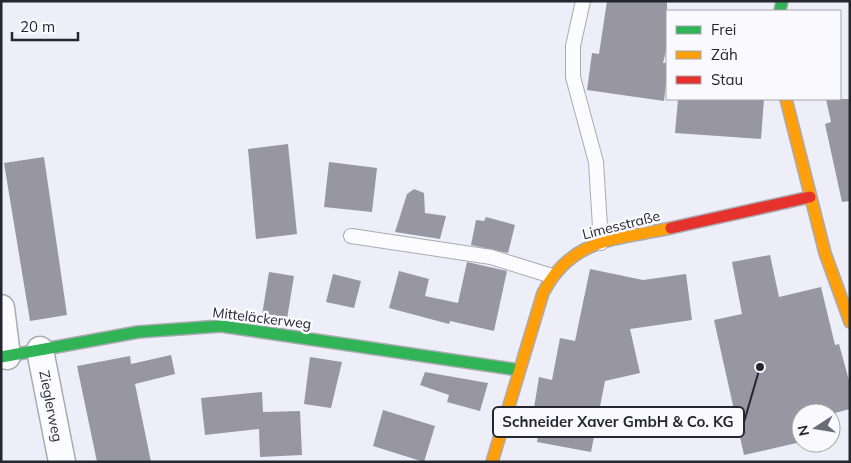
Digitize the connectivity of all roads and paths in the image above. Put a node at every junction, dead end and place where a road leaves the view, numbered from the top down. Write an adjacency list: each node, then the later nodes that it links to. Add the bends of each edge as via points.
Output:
1 (583, 1): 5 (lane, via 573,46 573,77 596,162)
2 (786, 100): 3 (street)
3 (810, 197): 5 (street, Limesstraße); 8 (street, via 825,253)
4 (351, 236): 6 (lane, via 491,257)
5 (601, 243): 6 (street, Limesstraße, via 570,256)
6 (552, 276): 11 (street, Limesstraße, via 543,293)
7 (1, 308): 10 (street)
8 (850, 322)
9 (40, 350): 10 (street, Mitteläckerweg); 11 (street, Mitteläckerweg, via 134,333 221,326); 12 (street, Zieglerweg)
10 (4, 356)
11 (519, 370): 13 (street, Limesstraße)
12 (62, 462)
13 (492, 462)

